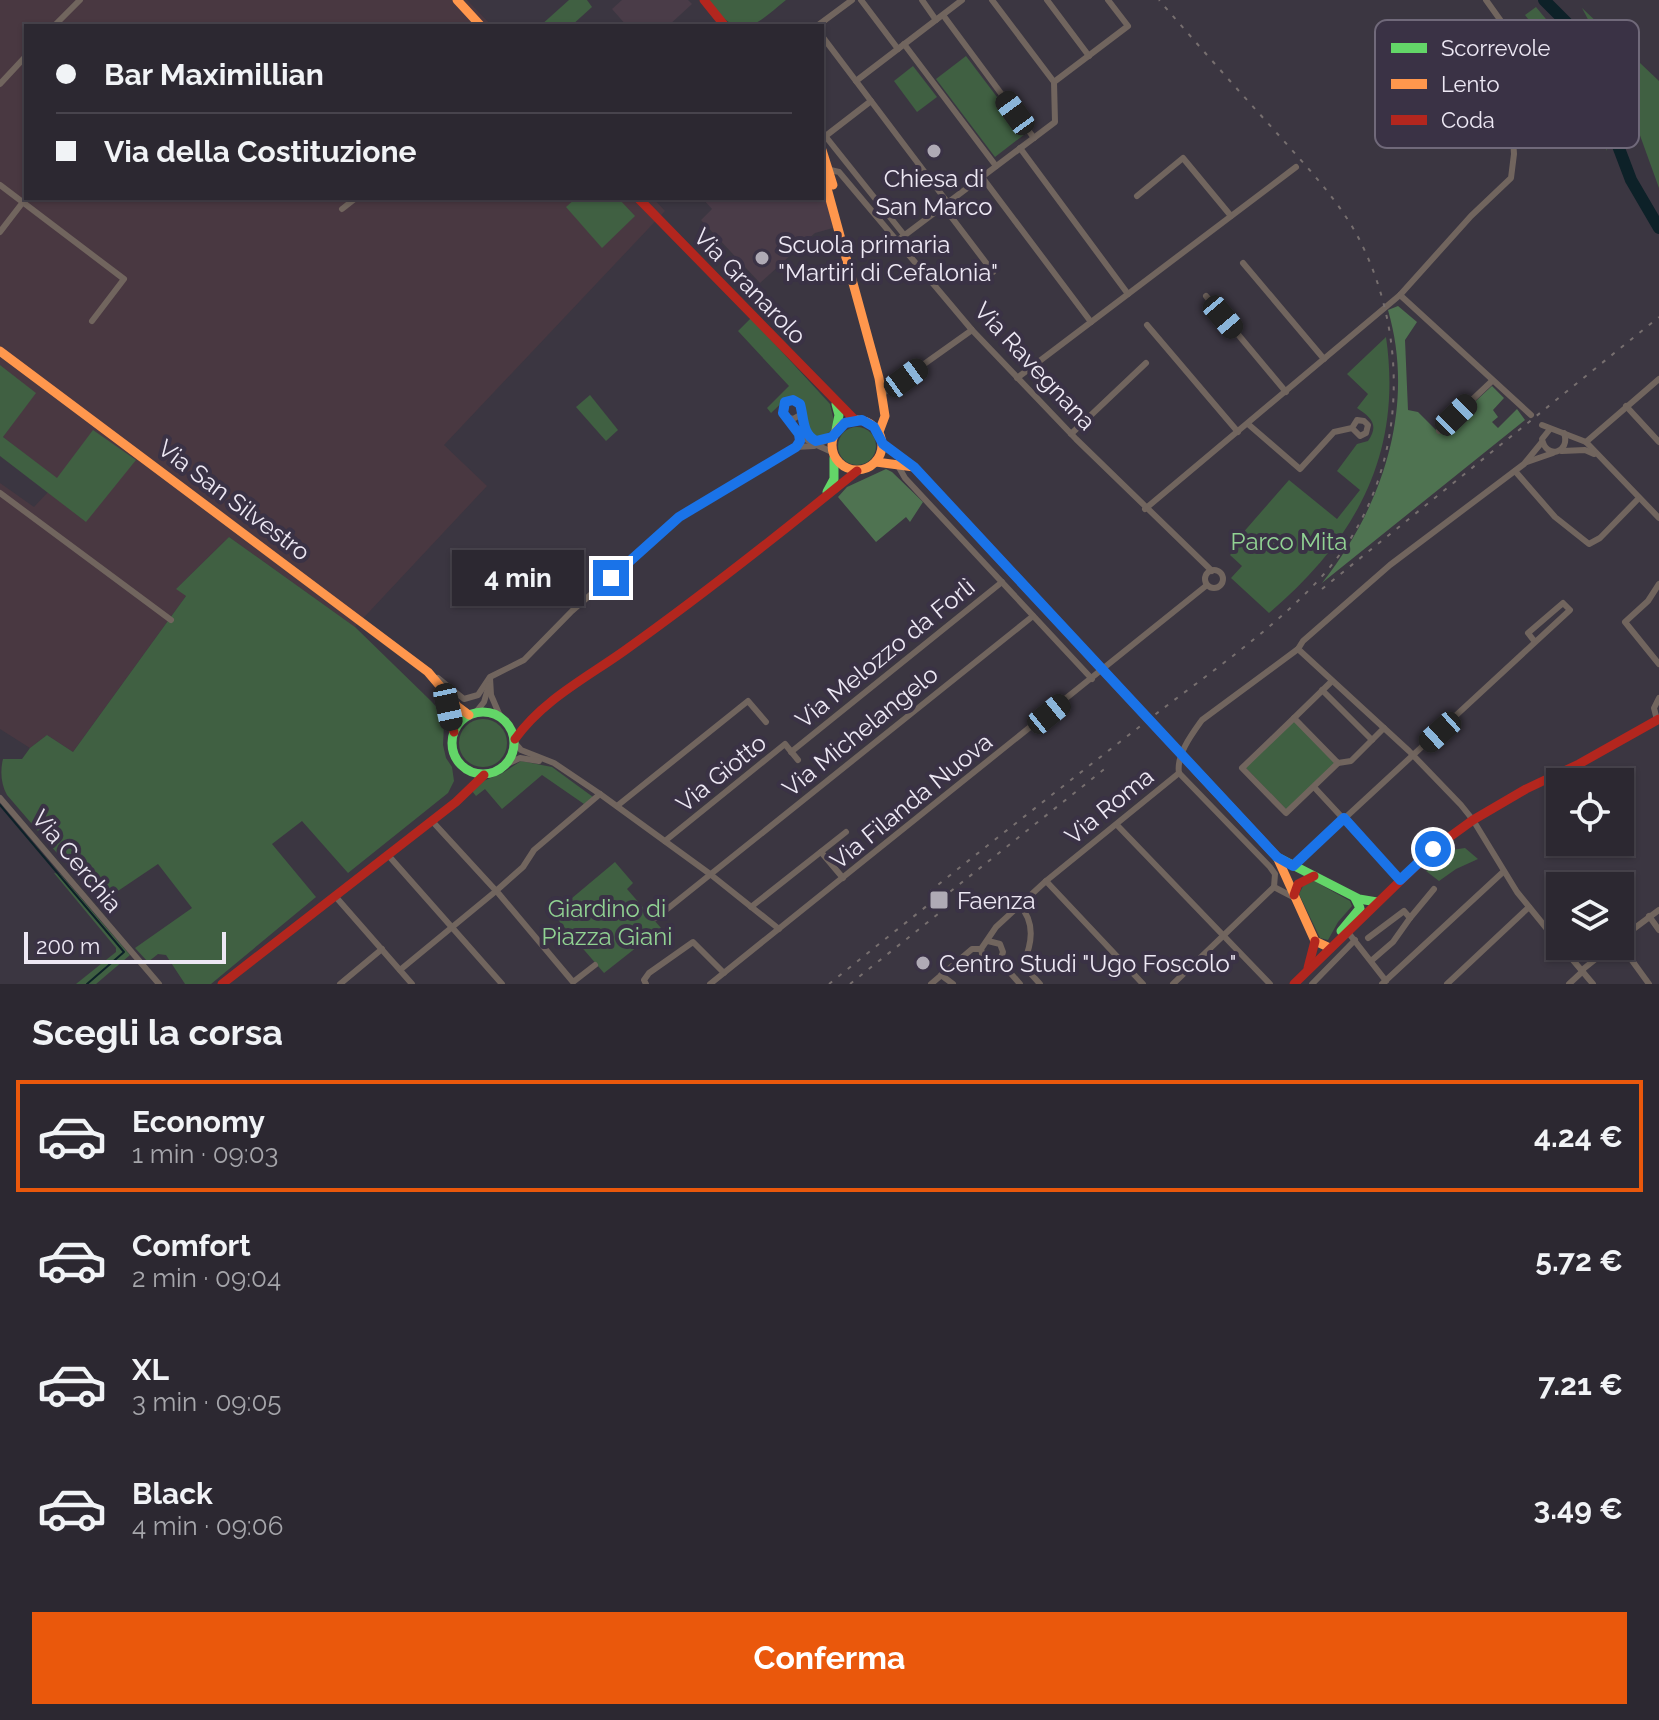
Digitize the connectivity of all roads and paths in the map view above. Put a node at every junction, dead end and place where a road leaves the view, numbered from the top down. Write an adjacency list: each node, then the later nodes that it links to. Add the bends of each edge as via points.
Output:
1 (80, 0): 12 (street)
2 (457, 0): 13 (main road)
3 (704, 0): 14 (main road)
4 (852, 0): 15 (street)
5 (861, 0): 17 (street)
6 (922, 0): 11 (street)
7 (962, 0): 11 (street)
8 (992, 0): 21 (street)
9 (1047, 0): 18 (street)
10 (1108, 0): 18 (street, via 1128,26)
11 (940, 17): 17 (street); 26 (street)
12 (56, 24)
13 (479, 24)
14 (723, 24)
15 (820, 24)
16 (824, 39): 20 (street)
17 (901, 46): 20 (street); 29 (street)
18 (1089, 56): 21 (street)
19 (24, 58): 22 (street)
20 (856, 81): 23 (street)
21 (1054, 82): 26 (street, via 1055,122)
22 (0, 84)
23 (871, 101): 24 (street); 38 (street)
24 (824, 134)
25 (824, 136): 43 (street)
26 (1034, 138): 27 (street)
27 (1020, 148): 29 (street); 47 (street)
28 (1514, 148): 48 (street, via 1511,178)
29 (996, 166): 32 (street)
30 (1296, 167): 40 (street)
31 (831, 171): 41 (main road); 41 (main road); 44 (street, Via Ravegnana)
32 (982, 177): 38 (street); 51 (street)
33 (0, 185): 37 (street)
34 (1137, 196): 40 (street, via 1183,158)
35 (353, 200): 39 (street)
36 (640, 200): 62 (main road, Via Granarolo)
37 (23, 202): 42 (street); 50 (street, via 124,279)
38 (945, 205): 43 (street); 46 (street)
39 (342, 209)
40 (1231, 216): 47 (street)
41 (838, 227): 61 (main road)
42 (0, 232)
43 (905, 236): 44 (street)
44 (897, 241): 53 (street, Via Ravegnana)
45 (1243, 263): 55 (street)
46 (993, 272)
47 (1128, 294): 51 (street)
48 (1400, 295): 55 (street); 59 (street)
49 (1206, 296): 60 (street)
50 (92, 321)
51 (1091, 322): 57 (street)
52 (1147, 325): 74 (street)
53 (972, 330): 57 (street, Via Ravegnana); 61 (street)
54 (0, 351): 107 (main road, Via San Silvestro)
55 (1324, 359): 60 (street)
56 (1146, 363): 77 (street)
57 (1017, 378): 77 (street, Via Ravegnana)
58 (1659, 379): 63 (street)
59 (1492, 381): 65 (street); 72 (street)
60 (1286, 392): 68 (street)
61 (882, 394): 67 (main road, via 871,418); 73 (main road, via 885,416)
62 (835, 400): 67 (main road, Via Granarolo); 71 (main road)
63 (1626, 406): 79 (street); 80 (street)
64 (802, 410): 66 (street, via 796,419); 66 (street, via 799,402 788,401 782,407); 71 (street, via 809,437 827,440)
65 (1531, 415)
66 (786, 417): 76 (street)
67 (859, 420): 71 (main road); 73 (main road)
68 (1248, 424): 69 (street, via 1300,469 1334,432); 74 (street)
69 (1352, 428)
70 (1550, 429): 75 (street); 78 (street); 78 (street, via 1542,425)
71 (836, 431): 85 (main road)
72 (1439, 431)
73 (879, 432): 81 (main road)
74 (1238, 432): 96 (street)
75 (1564, 433): 79 (street); 84 (street, via 1566,445)
76 (799, 434): 82 (street); 83 (street)
77 (1071, 434): 96 (street, Via Ravegnana)
78 (1543, 439): 84 (street, via 1546,449); 89 (street)
79 (1586, 442): 86 (street)
80 (1659, 442)
81 (883, 444): 87 (main road); 90 (main road)
82 (814, 446): 83 (street); 85 (street)
83 (796, 447): 108 (street, via 679,517 524,660)
84 (1557, 452): 86 (street, via 1585,450); 89 (street)
85 (832, 454): 91 (main road, via 843,467); 94 (main road, via 836,469)
86 (1598, 456): 95 (street)
87 (876, 462): 88 (main road); 91 (main road)
88 (897, 464): 90 (main road); 99 (street)
89 (1524, 464): 92 (street)
90 (914, 467): 146 (main road)
91 (857, 471): 94 (main road)
92 (1515, 471): 95 (street, via 1555,517 1589,544); 105 (street, via 1390,565)
93 (0, 493): 103 (street)
94 (826, 494): 114 (main road)
95 (1638, 499): 97 (street)
96 (1145, 509): 98 (street, Via Ravegnana)
97 (1659, 518)
98 (1212, 571): 101 (street); 101 (street, via 1222,575 1222,583 1215,588)
99 (1002, 582): 102 (street); 124 (street, Via Melozzo da Forlì)
100 (1659, 584): 106 (street, via 1625,622)
101 (1207, 585): 109 (street, Via Filanda Nuova)
102 (1033, 616): 109 (street); 149 (street, Via Michelangelo)
103 (171, 620)
104 (1535, 642): 104 (street, via 1570,610 1563,603 1528,633); 125 (street)
105 (1298, 649): 110 (street); 131 (street, via 1202,720 1190,735)
106 (1659, 664)
107 (428, 672): 108 (street, via 456,695 470,699); 111 (main road, Via San Silvestro)
108 (490, 677): 115 (street, via 484,702); 116 (street, via 491,695)
109 (1092, 679): 151 (street, Via Filanda Nuova)
110 (1332, 681): 112 (street); 120 (street)
111 (440, 686): 115 (main road, Via San Silvestro, via 457,706); 121 (main road, Via San Silvestro)
112 (1322, 690): 117 (street); 122 (street)
113 (1659, 698): 118 (street, via 1654,708)
114 (544, 708): 116 (main road, via 525,718); 123 (main road)
115 (473, 713): 116 (main road); 121 (main road)
116 (503, 718): 123 (main road)
117 (1294, 718): 128 (street); 133 (street, via 1242,768 1286,813)
118 (1658, 720): 139 (main road)
119 (766, 722): 137 (street, via 748,701)
120 (1384, 728): 122 (street); 125 (street)
121 (454, 732): 130 (main road, via 453,751)
122 (1372, 740): 128 (street, via 1351,761)
123 (515, 741): 127 (street, via 521,750); 129 (main road)
124 (791, 752): 126 (street, Via Giotto); 143 (street, Via Giotto, via 785,744)
125 (1414, 755): 138 (street); 139 (street)
126 (798, 760)
127 (554, 763): 129 (street, via 520,758); 134 (street)
128 (1338, 763): 133 (street)
129 (507, 764): 132 (main road)
130 (461, 765): 132 (main road); 136 (main road, via 463,786)
131 (1179, 773): 141 (street, Via Roma); 154 (street, Via Roma, via 1270,867)
132 (484, 775): 136 (main road)
133 (1314, 787): 138 (street)
134 (600, 794): 137 (street); 156 (street, via 534,850)
135 (0, 798): 195 (street, Via Cerchia)
136 (456, 802): 140 (main road)
137 (617, 806): 143 (street)
138 (1344, 818): 147 (street); 152 (street)
139 (1473, 820): 148 (street); 152 (main road)
140 (432, 821): 145 (main road); 156 (street)
141 (1117, 825): 153 (street, Via Roma); 174 (street)
142 (846, 832): 144 (street)
143 (665, 841): 149 (street)
144 (821, 852): 151 (street); 162 (street)
145 (388, 855): 157 (main road); 168 (street)
146 (1277, 857): 147 (main road); 159 (main road)
147 (1293, 866): 150 (main road)
148 (1503, 872): 163 (street); 194 (street)
149 (710, 874): 162 (street); 166 (street, Via Michelangelo)
150 (1314, 876): 158 (main road); 159 (main road, via 1298,884)
151 (843, 878): 170 (street, Via Filanda Nuova)
152 (1400, 880): 160 (main road)
153 (1046, 881): 161 (street, Via Roma); 206 (street)
154 (1274, 887): 159 (street); 174 (street)
155 (1434, 889): 167 (street)
156 (496, 891): 168 (street); 187 (street, via 573,982)
157 (335, 896): 180 (street); 196 (main road)
158 (1354, 896): 160 (main road); 179 (main road, via 1360,908)
159 (1294, 897): 178 (main road)
160 (1377, 902): 173 (main road)
161 (1019, 904): 177 (street, Via Roma); 205 (street, via 1031,925 1023,965)
162 (751, 907): 170 (street)
163 (1529, 907): 169 (street); 210 (street)
164 (1659, 910): 165 (street)
165 (1649, 916): 171 (street); 172 (street)
166 (656, 918)
167 (1410, 918): 175 (street, via 1404,911); 186 (street)
168 (453, 928): 188 (street); 199 (street)
169 (1546, 928)
170 (779, 929): 191 (street, Via Filanda Nuova)
171 (1634, 929)
172 (1659, 930)
173 (1347, 931): 176 (street); 179 (main road)
174 (1224, 937): 207 (street); 208 (street)
175 (1368, 938)
176 (1355, 940): 186 (street); 209 (street)
177 (988, 941): 181 (street, Via Roma); 182 (street, via 1000,944)
178 (1315, 941): 179 (main road, via 1322,947); 189 (main road)
179 (1333, 945): 189 (main road)
180 (382, 949): 188 (street); 197 (street)
181 (981, 949): 182 (street, via 986,960); 192 (street, Via Roma, via 972,949)
182 (999, 960): 204 (street)
183 (1572, 960): 190 (street)
184 (1595, 960): 190 (street)
185 (1632, 960): 213 (street)
186 (1371, 961): 194 (street)
187 (595, 965)
188 (400, 970): 198 (street)
189 (1307, 970): 193 (main road)
190 (1582, 971): 211 (street); 212 (street)
191 (724, 973): 200 (street, via 693,942 649,973); 201 (street, Via Filanda Nuova)
192 (941, 975): 202 (street, Via Roma); 203 (street)
193 (1298, 983)
194 (1385, 983)
195 (159, 984)
196 (222, 984)
197 (340, 984)
198 (412, 984)
199 (502, 984)
200 (646, 984)
201 (710, 984)
202 (931, 984)
203 (953, 984)
204 (1020, 984)
205 (1040, 984)
206 (1143, 984)
207 (1173, 984)
208 (1270, 984)
209 (1312, 984)
210 (1447, 984)
211 (1569, 984)
212 (1593, 984)
213 (1649, 984)

